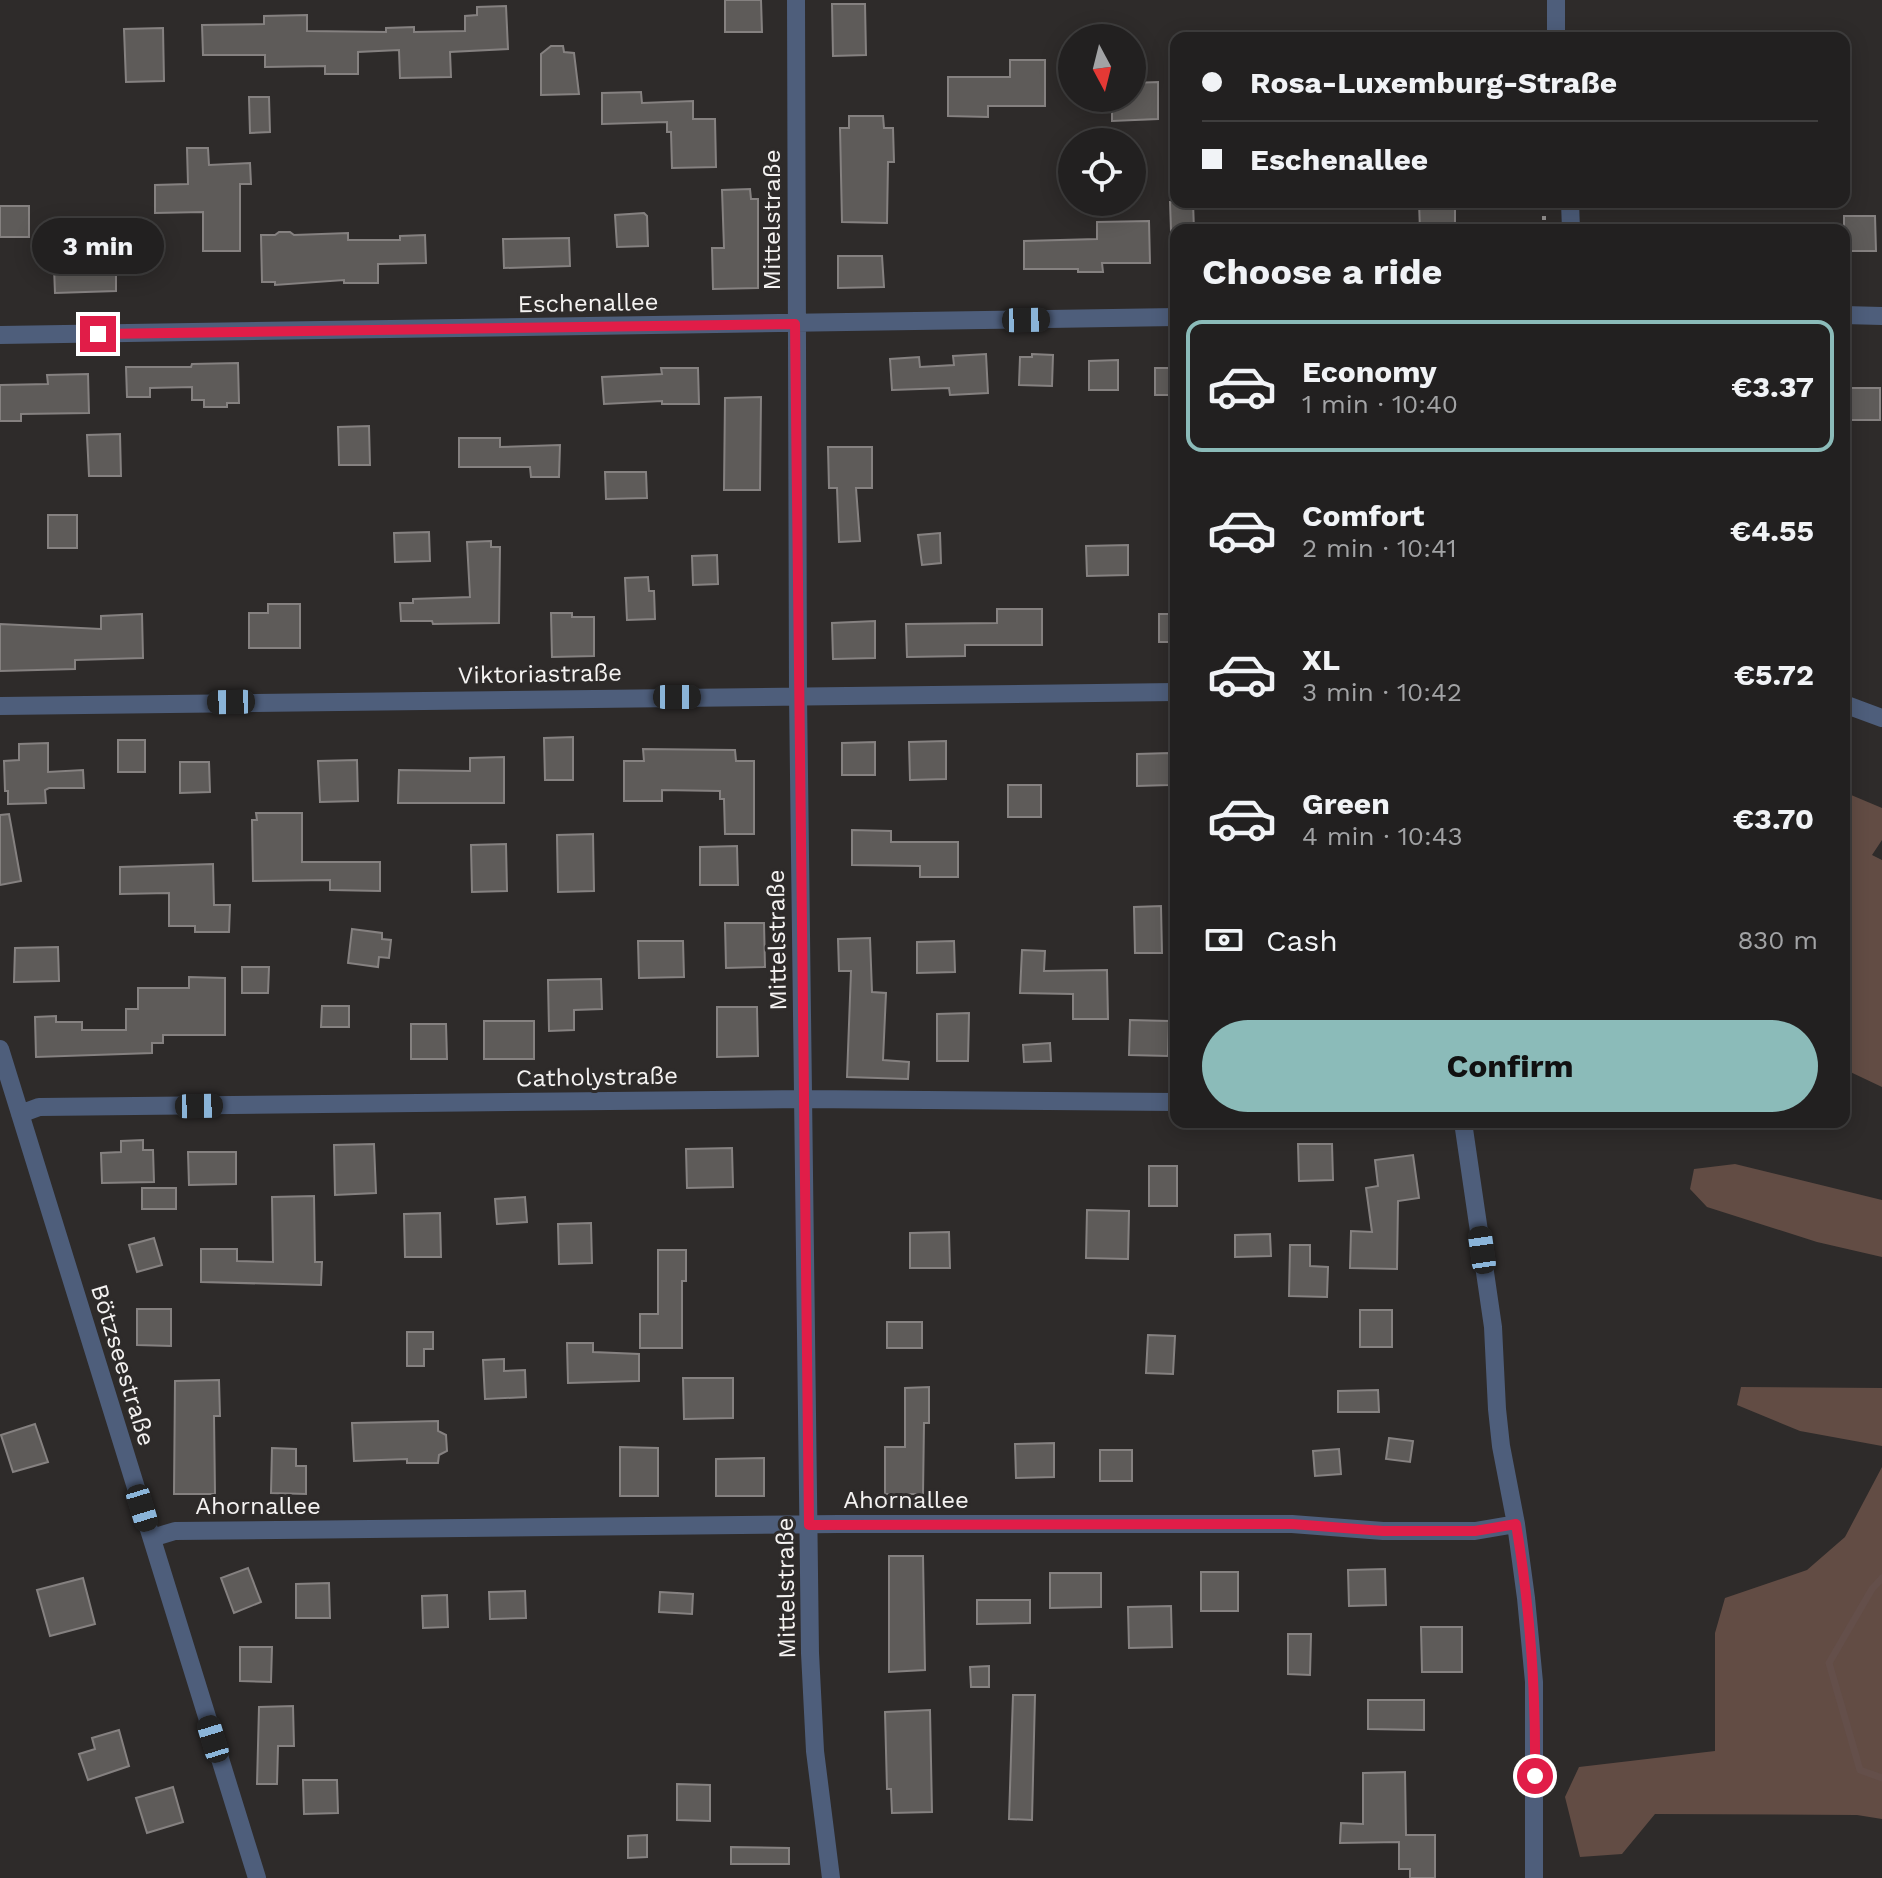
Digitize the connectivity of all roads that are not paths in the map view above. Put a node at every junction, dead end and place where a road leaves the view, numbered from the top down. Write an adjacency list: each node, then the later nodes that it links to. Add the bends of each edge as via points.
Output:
1 (796, 0): 7 (street, Mittelstraße)
2 (1556, 0): 3 (street)
3 (1556, 32)
4 (1850, 315): 5 (street)
5 (1882, 316)
6 (1170, 317): 7 (street, Eschenallee)
7 (795, 324): 8 (street, Eschenallee); 10 (street, Mittelstraße)
8 (0, 335)
9 (1170, 692): 10 (street, Viktoriastraße)
10 (798, 695): 11 (street, Viktoriastraße); 15 (street, Mittelstraße)
11 (0, 706)
12 (1850, 706): 13 (street)
13 (1882, 718)
14 (0, 1049): 17 (street, Bötzseestraße)
15 (803, 1099): 16 (street, Catholystraße); 17 (street, Catholystraße, via 39,1107); 20 (street, Mittelstraße)
16 (1170, 1102)
17 (20, 1114): 21 (street, Bötzseestraße)
18 (1464, 1128): 19 (street, via 1493,1327 1501,1446)
19 (1516, 1524): 20 (street, Ahornallee, via 1475,1531 1292,1524); 24 (street, via 1534,1682)
20 (809, 1525): 21 (street, Ahornallee, via 175,1531); 23 (street, Mittelstraße, via 815,1751)
21 (152, 1538): 22 (street, Bötzseestraße)
22 (257, 1878)
23 (831, 1878)
24 (1534, 1878)

